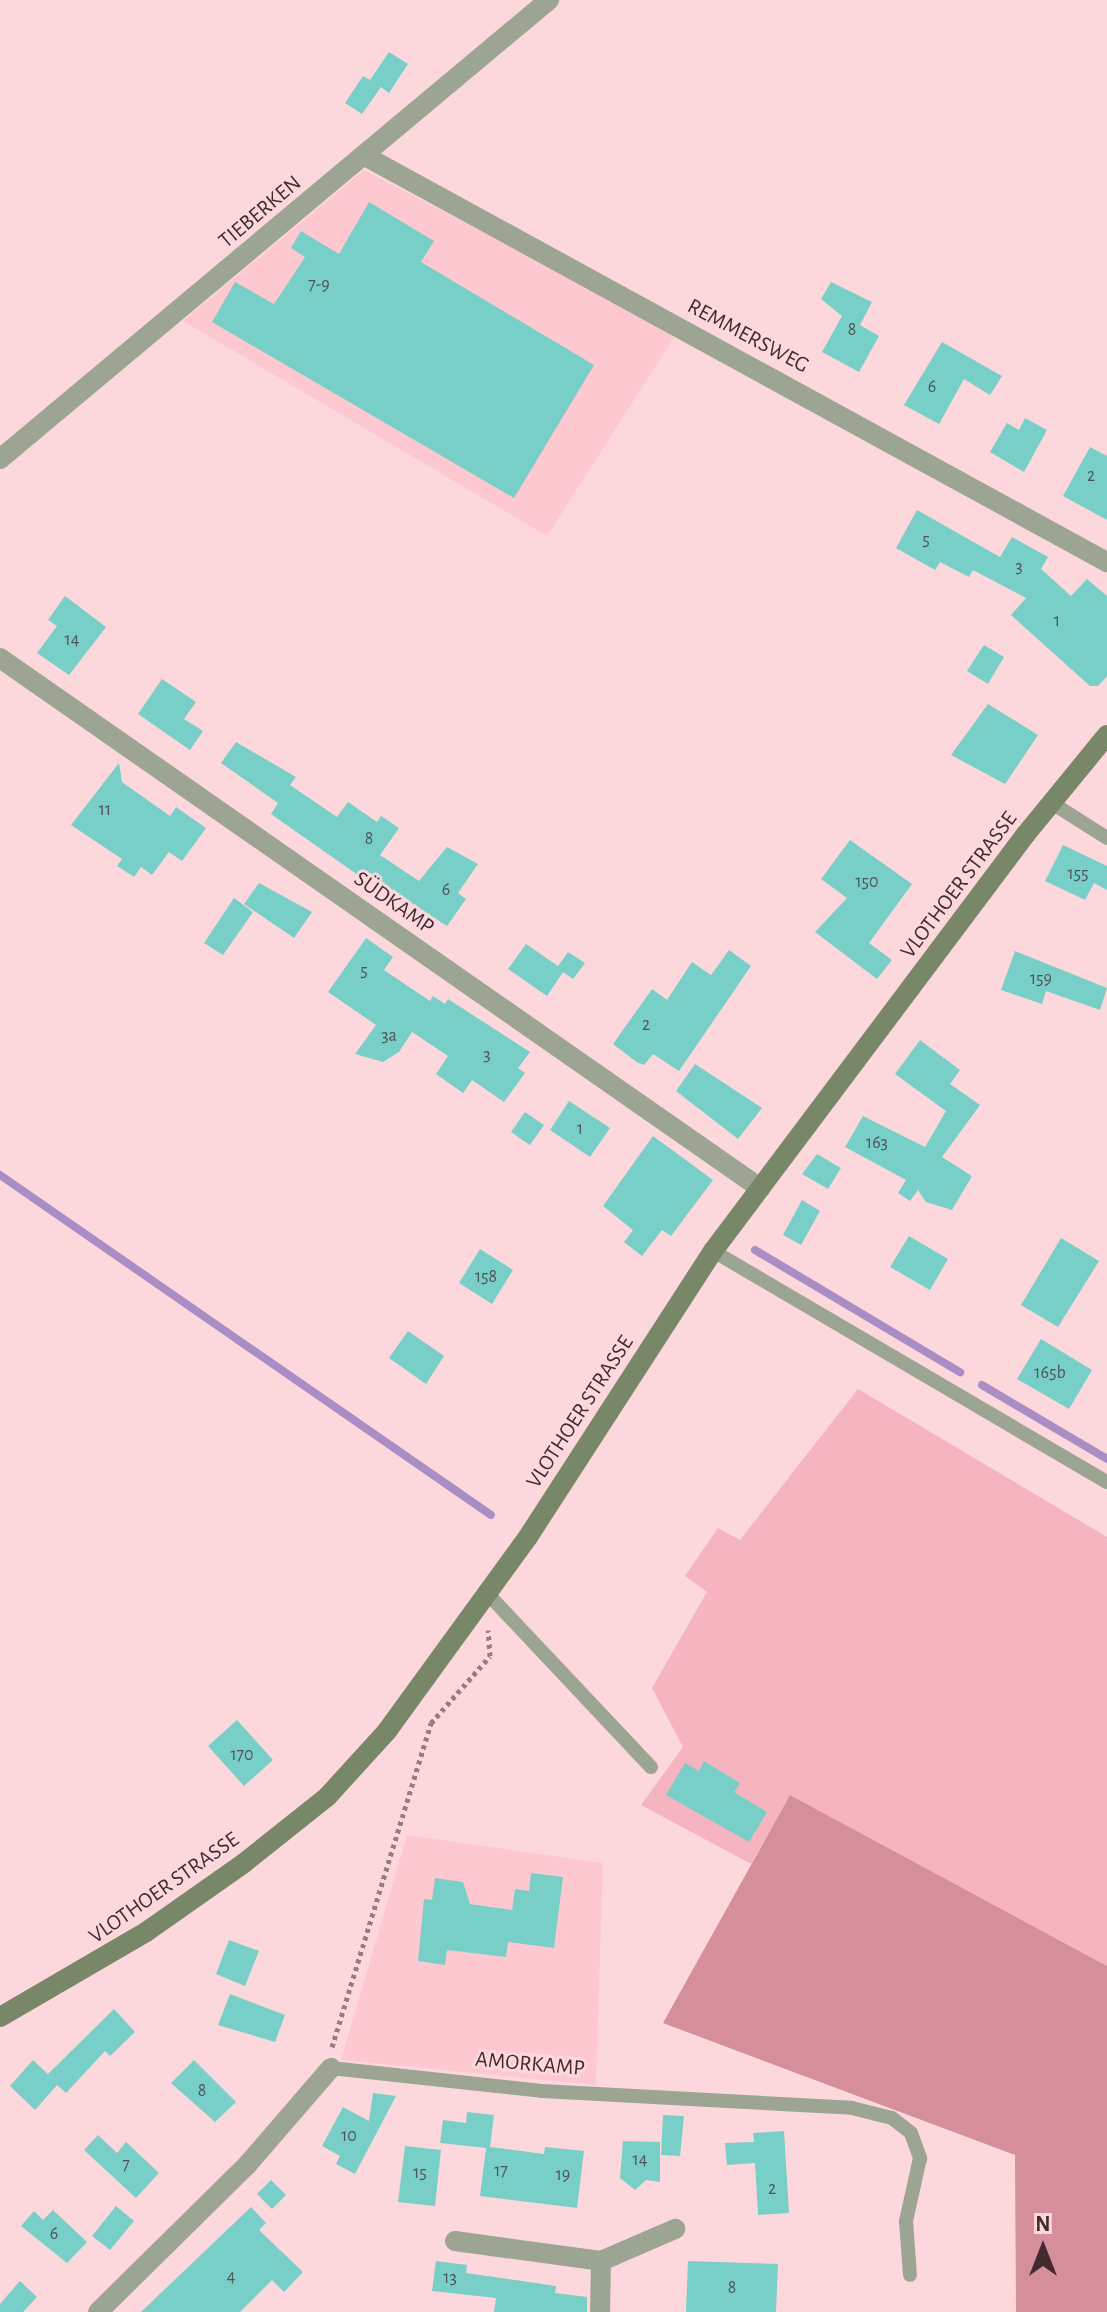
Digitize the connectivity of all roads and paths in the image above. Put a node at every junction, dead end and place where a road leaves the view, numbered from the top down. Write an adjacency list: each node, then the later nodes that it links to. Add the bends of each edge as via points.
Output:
1 (549, 0): 2 (street, TIEBERKEN)
2 (365, 156): 3 (street, TIEBERKEN); 4 (street, REMMERSWEG)
3 (0, 459)
4 (1107, 562)
5 (0, 658): 9 (street, SÜDKAMP)
6 (1107, 735): 7 (street, VLOTHOER STRASSE)
7 (1052, 803): 8 (lane); 9 (street, VLOTHOER STRASSE)
8 (1107, 838)
9 (760, 1188): 10 (street, VLOTHOER STRASSE)
10 (713, 1251): 11 (lane); 12 (street, VLOTHOER STRASSE, via 528,1537)
11 (1107, 1482)
12 (480, 1599): 13 (lane); 14 (street, VLOTHOER STRASSE, via 387,1731 327,1797 146,1932); 15 (path, via 490,1656 431,1723 333,2036)
13 (651, 1767)
14 (0, 2017)
15 (331, 2068): 19 (lane, AMORKAMP, via 542,2091 852,2108 892,2118 911,2133 920,2158 906,2221); 20 (street, via 248,2164)
16 (675, 2229): 18 (street)
17 (455, 2241): 18 (street)
18 (601, 2261): 21 (street)
19 (910, 2275)
20 (98, 2312)
21 (600, 2312)

